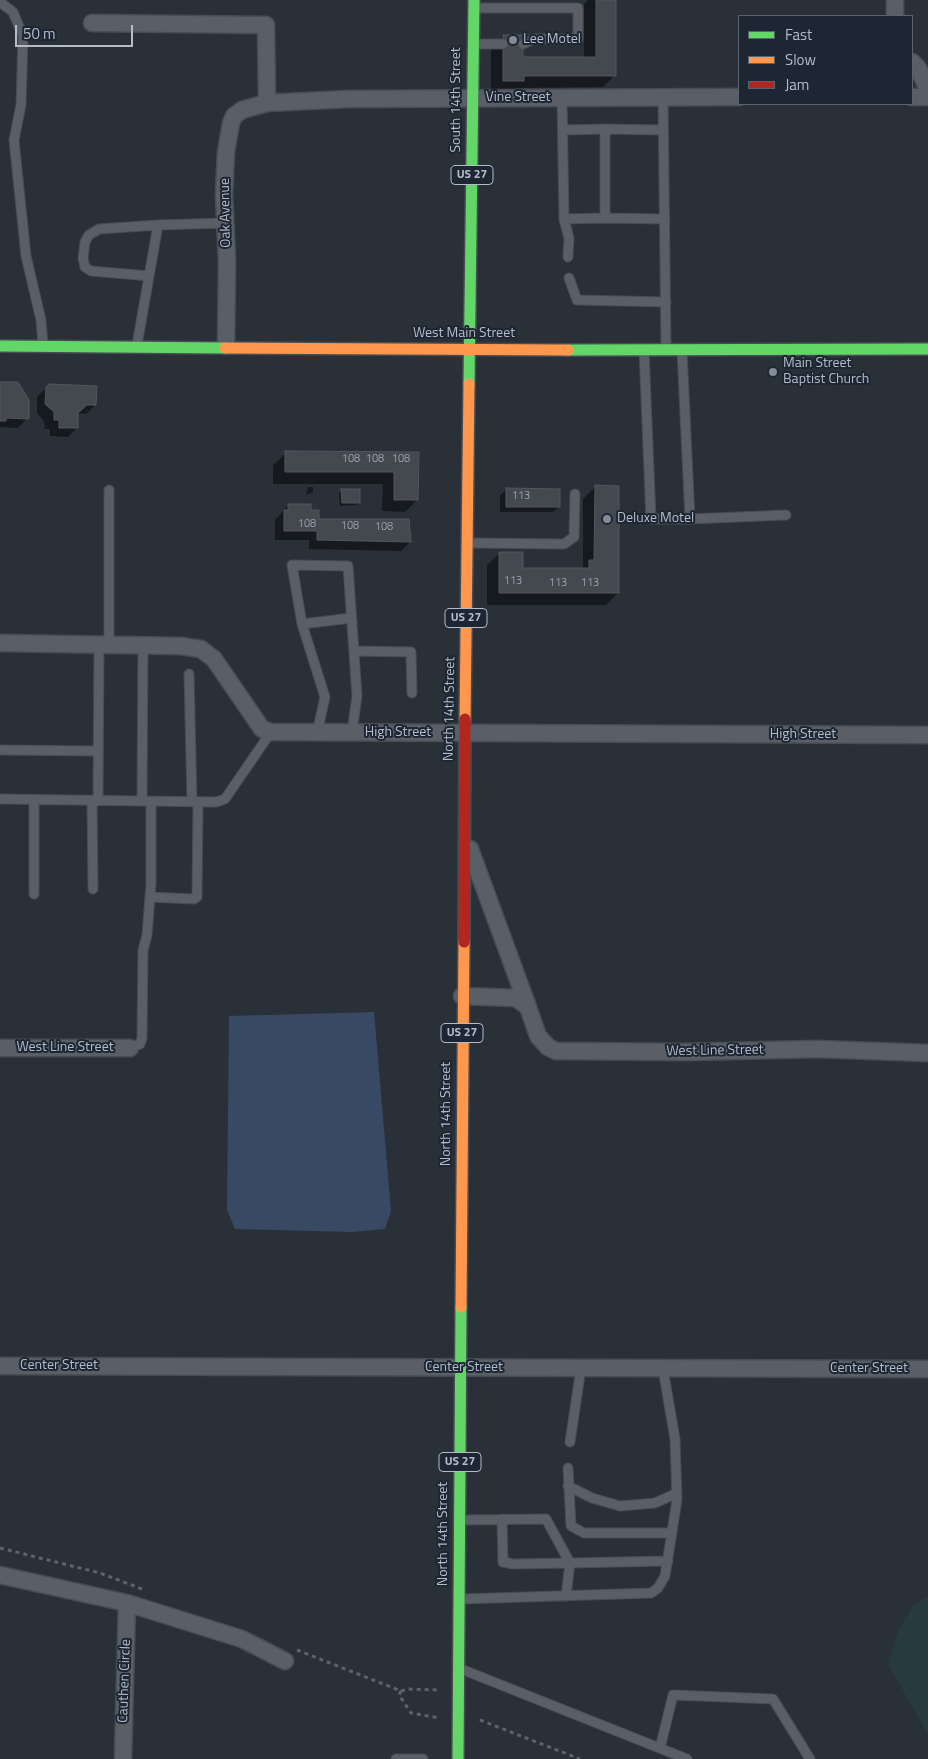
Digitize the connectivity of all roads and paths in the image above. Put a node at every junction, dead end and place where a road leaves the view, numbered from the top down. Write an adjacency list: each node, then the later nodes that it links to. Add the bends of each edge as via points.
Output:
1 (895, 0): 4 (street)
2 (0, 2): 32 (lane, via 13,12 22,36 21,105 14,140 21,223 41,320)
3 (474, 4): 6 (main road, South 14th Street / US 27); 8 (lane, via 578,8 578,39 534,39)
4 (895, 15)
5 (92, 23): 17 (street, via 266,25)
6 (472, 44): 7 (lane); 13 (main road, South 14th Street / US 27)
7 (503, 44)
8 (523, 44)
9 (913, 63): 10 (street)
10 (928, 89)
11 (663, 97): 12 (street, Vine Street); 14 (street, Vine Street); 20 (lane)
12 (738, 97)
13 (473, 98): 14 (street, Vine Street); 17 (street, Vine Street, via 348,98); 38 (main road, South 14th Street / US 27)
14 (562, 98): 19 (lane)
15 (913, 98): 16 (street)
16 (928, 98)
17 (267, 104): 24 (street, Oak Avenue, via 242,110 231,123 226,152)
18 (605, 129): 19 (lane); 20 (lane); 21 (lane)
19 (563, 130): 22 (lane)
20 (663, 130): 23 (lane)
21 (605, 218): 22 (lane); 23 (lane)
22 (564, 219): 26 (lane, via 569,238)
23 (665, 219): 29 (lane)
24 (225, 223): 25 (lane); 33 (street, Oak Avenue)
25 (158, 225): 27 (lane); 27 (lane, via 98,229 85,242 83,258 85,267 91,271)
26 (568, 257)
27 (149, 276): 30 (lane)
28 (569, 278): 29 (lane, via 577,300)
29 (666, 302): 35 (lane)
30 (137, 345): 32 (main road, West Main Street); 33 (main road, West Main Street)
31 (0, 346): 32 (main road, West Main Street)
32 (43, 346)
33 (226, 346): 38 (main road, West Main Street)
34 (644, 349): 35 (main road, West Main Street); 38 (main road, West Main Street); 42 (lane, via 651,519)
35 (666, 349): 36 (main road, West Main Street)
36 (682, 349): 37 (main road, West Main Street); 42 (lane)
37 (928, 349)
38 (469, 350): 43 (main road, North 14th Street / US 27)
39 (109, 490): 47 (lane)
40 (574, 494): 43 (lane, via 574,536 564,544)
41 (786, 515): 42 (lane)
42 (690, 519)
43 (467, 542): 55 (main road, North 14th Street / US 27)
44 (351, 618): 45 (lane); 45 (lane, via 348,566 292,565); 49 (lane)
45 (302, 624): 54 (lane, via 325,697)
46 (0, 643): 47 (street)
47 (104, 645): 48 (street); 58 (lane)
48 (143, 645): 52 (street, via 201,649 214,659 262,729); 62 (lane)
49 (354, 651): 51 (lane, via 411,652); 53 (lane, via 357,696)
50 (189, 674): 63 (lane)
51 (412, 693)
52 (271, 732): 54 (street, High Street); 63 (lane, via 225,799)
53 (352, 732): 54 (street, High Street); 55 (street, High Street)
54 (317, 733)
55 (464, 733): 56 (street, High Street); 64 (main road, North 14th Street / US 27)
56 (928, 735)
57 (0, 750): 58 (lane)
58 (98, 751): 61 (lane)
59 (0, 799): 60 (lane)
60 (34, 800): 61 (lane); 66 (lane)
61 (95, 801): 62 (lane); 65 (lane)
62 (147, 801): 63 (lane); 67 (lane)
63 (195, 802): 67 (lane, via 197,897)
64 (464, 833): 68 (main road, North 14th Street / US 27); 69 (street, West Line Street)
65 (94, 889)
66 (34, 894)
67 (150, 897): 71 (lane, via 143,950 142,1038 140,1044)
68 (462, 996): 69 (street, via 516,998); 74 (main road, North 14th Street / US 27)
69 (528, 1007): 72 (street, West Line Street, via 538,1036 556,1051 818,1049)
70 (0, 1048): 71 (street, West Line Street)
71 (130, 1048)
72 (928, 1053)
73 (0, 1366): 74 (street, Center Street)
74 (460, 1368): 75 (street, Center Street); 83 (main road, North 14th Street / US 27)
75 (580, 1368): 76 (street, Center Street); 78 (lane)
76 (662, 1368): 77 (street, Center Street); 81 (lane, via 675,1439)
77 (928, 1369)
78 (570, 1442)
79 (568, 1468): 80 (lane)
80 (568, 1486): 81 (lane, via 592,1498 620,1506 655,1503); 84 (lane, via 571,1526 584,1532)
81 (677, 1493): 84 (lane)
82 (502, 1519): 83 (lane); 86 (lane, via 546,1519); 86 (lane, via 503,1562)
83 (459, 1520): 89 (main road, North 14th Street / US 27)
84 (672, 1533): 85 (lane)
85 (668, 1561): 86 (lane); 88 (lane, via 666,1576 651,1593)
86 (570, 1563): 88 (lane)
87 (0, 1575): 90 (street)
88 (566, 1596): 89 (lane)
89 (459, 1599): 92 (main road, North 14th Street / US 27)
90 (127, 1604): 91 (street, via 242,1639); 96 (street, Cauthen Circle)
91 (284, 1660)
92 (459, 1668): 93 (main road, North 14th Street / US 27); 95 (lane)
93 (458, 1689): 94 (main road, North 14th Street / US 27); 94 (path, via 408,1689 399,1695 411,1713 420,1716)
94 (458, 1715): 99 (main road, North 14th Street / US 27); 100 (path)
95 (660, 1748): 101 (lane); 102 (lane, via 673,1695 773,1699)
96 (122, 1759)
97 (396, 1759): 98 (lane)
98 (423, 1759)
99 (458, 1759)
100 (580, 1759)
101 (687, 1759)
102 (810, 1759)

